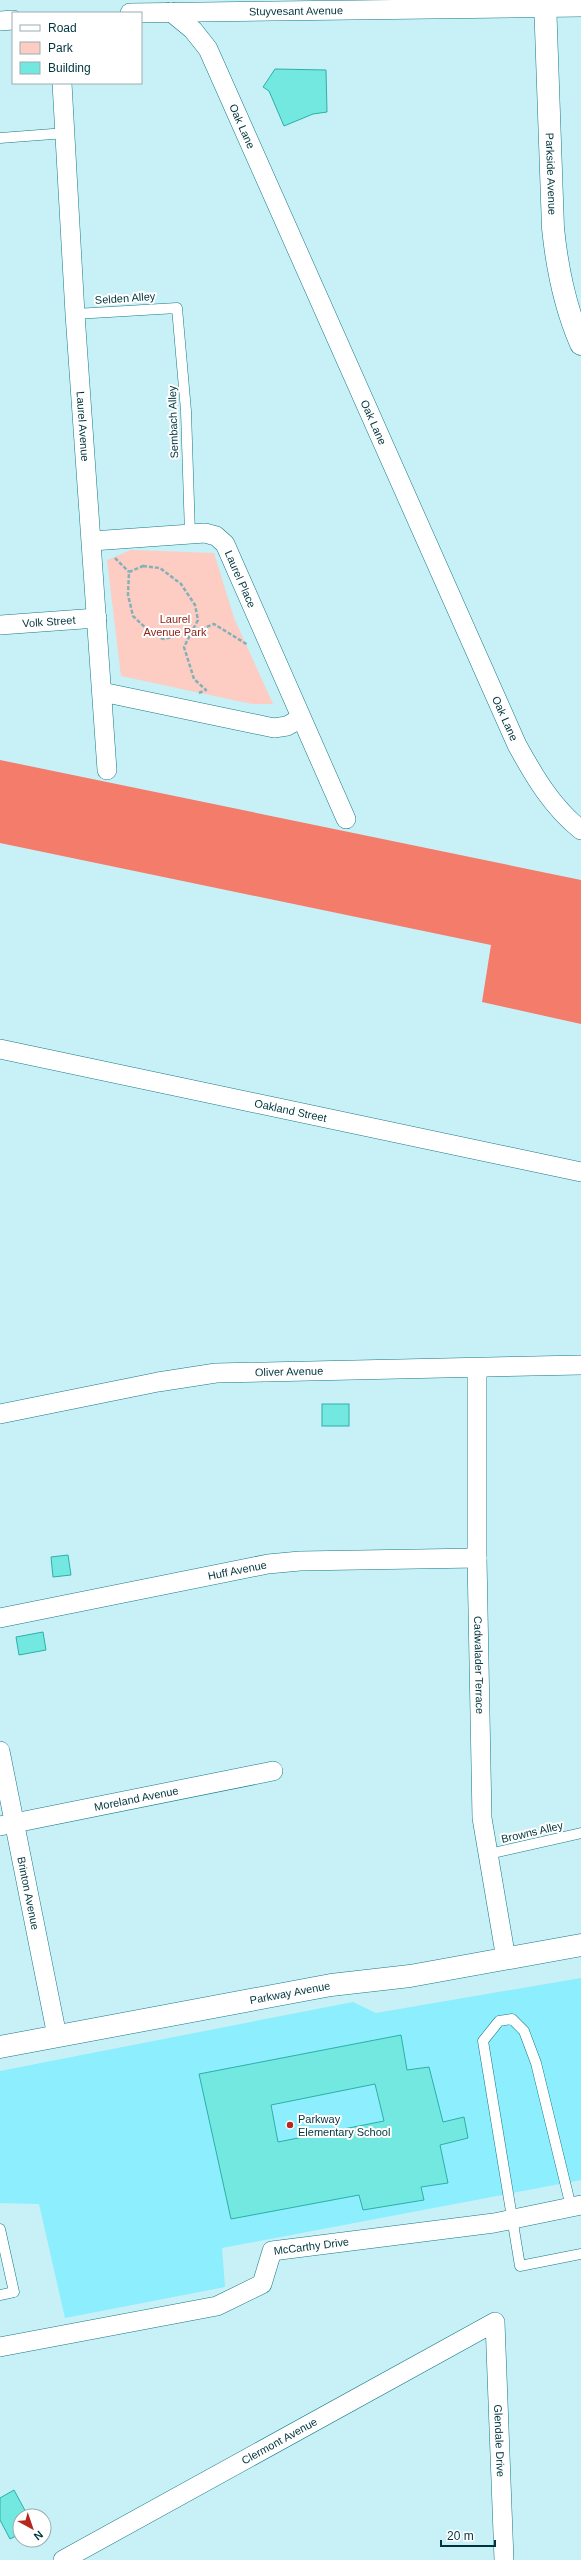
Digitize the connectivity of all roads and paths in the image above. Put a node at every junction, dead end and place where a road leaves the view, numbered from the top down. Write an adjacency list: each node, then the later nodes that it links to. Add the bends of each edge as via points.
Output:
1 (545, 4): 2 (street, Stuyvesant Avenue); 3 (street, Stuyvesant Avenue); 11 (main road, Parkside Avenue, via 552,228 556,260 566,301)
2 (581, 7)
3 (153, 9): 23 (street, Oak Lane, via 193,30 208,49 517,745 534,776 555,805)
4 (12, 20): 5 (street)
5 (0, 21)
6 (62, 84): 7 (street, Laurel Avenue)
7 (66, 133): 8 (lane); 10 (street, Laurel Avenue)
8 (0, 138)
9 (177, 308): 10 (lane, Selden Alley); 12 (lane, Sembach Alley, via 186,411)
10 (75, 314): 13 (street, Laurel Avenue)
11 (581, 344)
12 (190, 534): 13 (street, Laurel Place); 20 (street, Laurel Place, via 205,533 216,536 225,544)
13 (92, 541): 14 (street, Laurel Avenue)
14 (97, 618): 15 (street, Volk Street); 18 (street, Laurel Avenue)
15 (0, 625)
16 (191, 633): 16 (path, via 198,620 195,605 180,584 160,568 143,566 129,572 128,595 133,616 150,632 163,639); 17 (path, via 214,624 248,645); 19 (path, via 184,648 194,679 206,690)
17 (252, 652)
18 (102, 692): 20 (street, via 274,728 287,726); 21 (street, Laurel Avenue)
19 (196, 695)
20 (301, 718): 22 (street, Laurel Place)
21 (107, 770)
22 (346, 819)
23 (581, 830)
24 (0, 1049): 25 (street, Oakland Street)
25 (581, 1172)
26 (581, 1365): 27 (street, Oliver Avenue)
27 (478, 1368): 28 (street, Oliver Avenue, via 216,1373); 29 (street, Cadwalader Terrace)
28 (0, 1414)
29 (477, 1558): 30 (street, Huff Avenue, via 300,1561 268,1564); 35 (street, Cadwalader Terrace, via 482,1818)
30 (0, 1618)
31 (0, 1751): 33 (street, Brinton Avenue)
32 (274, 1771): 33 (street, Moreland Avenue)
33 (7, 1825): 38 (street, Brinton Avenue)
34 (581, 1833): 35 (lane, Browns Alley)
35 (489, 1854): 37 (street, Cadwalader Terrace)
36 (581, 1945): 37 (main road, Parkway Avenue)
37 (506, 1959): 38 (main road, Parkway Avenue, via 410,1976 331,1985)
38 (57, 2036): 39 (main road, Parkway Avenue)
39 (0, 2046)
40 (576, 2206): 41 (street, McCarthy Drive); 41 (lane, via 536,2063 524,2031 512,2019 499,2021 483,2041)
41 (512, 2219): 43 (lane, via 520,2266); 46 (street, McCarthy Drive, via 272,2251 262,2284 217,2306)
42 (0, 2229): 44 (lane, via 14,2292)
43 (581, 2254)
44 (0, 2295)
45 (495, 2322): 47 (street, Glendale Drive); 48 (street, Clermont Avenue)
46 (0, 2347)
47 (498, 2557)
48 (63, 2560)

